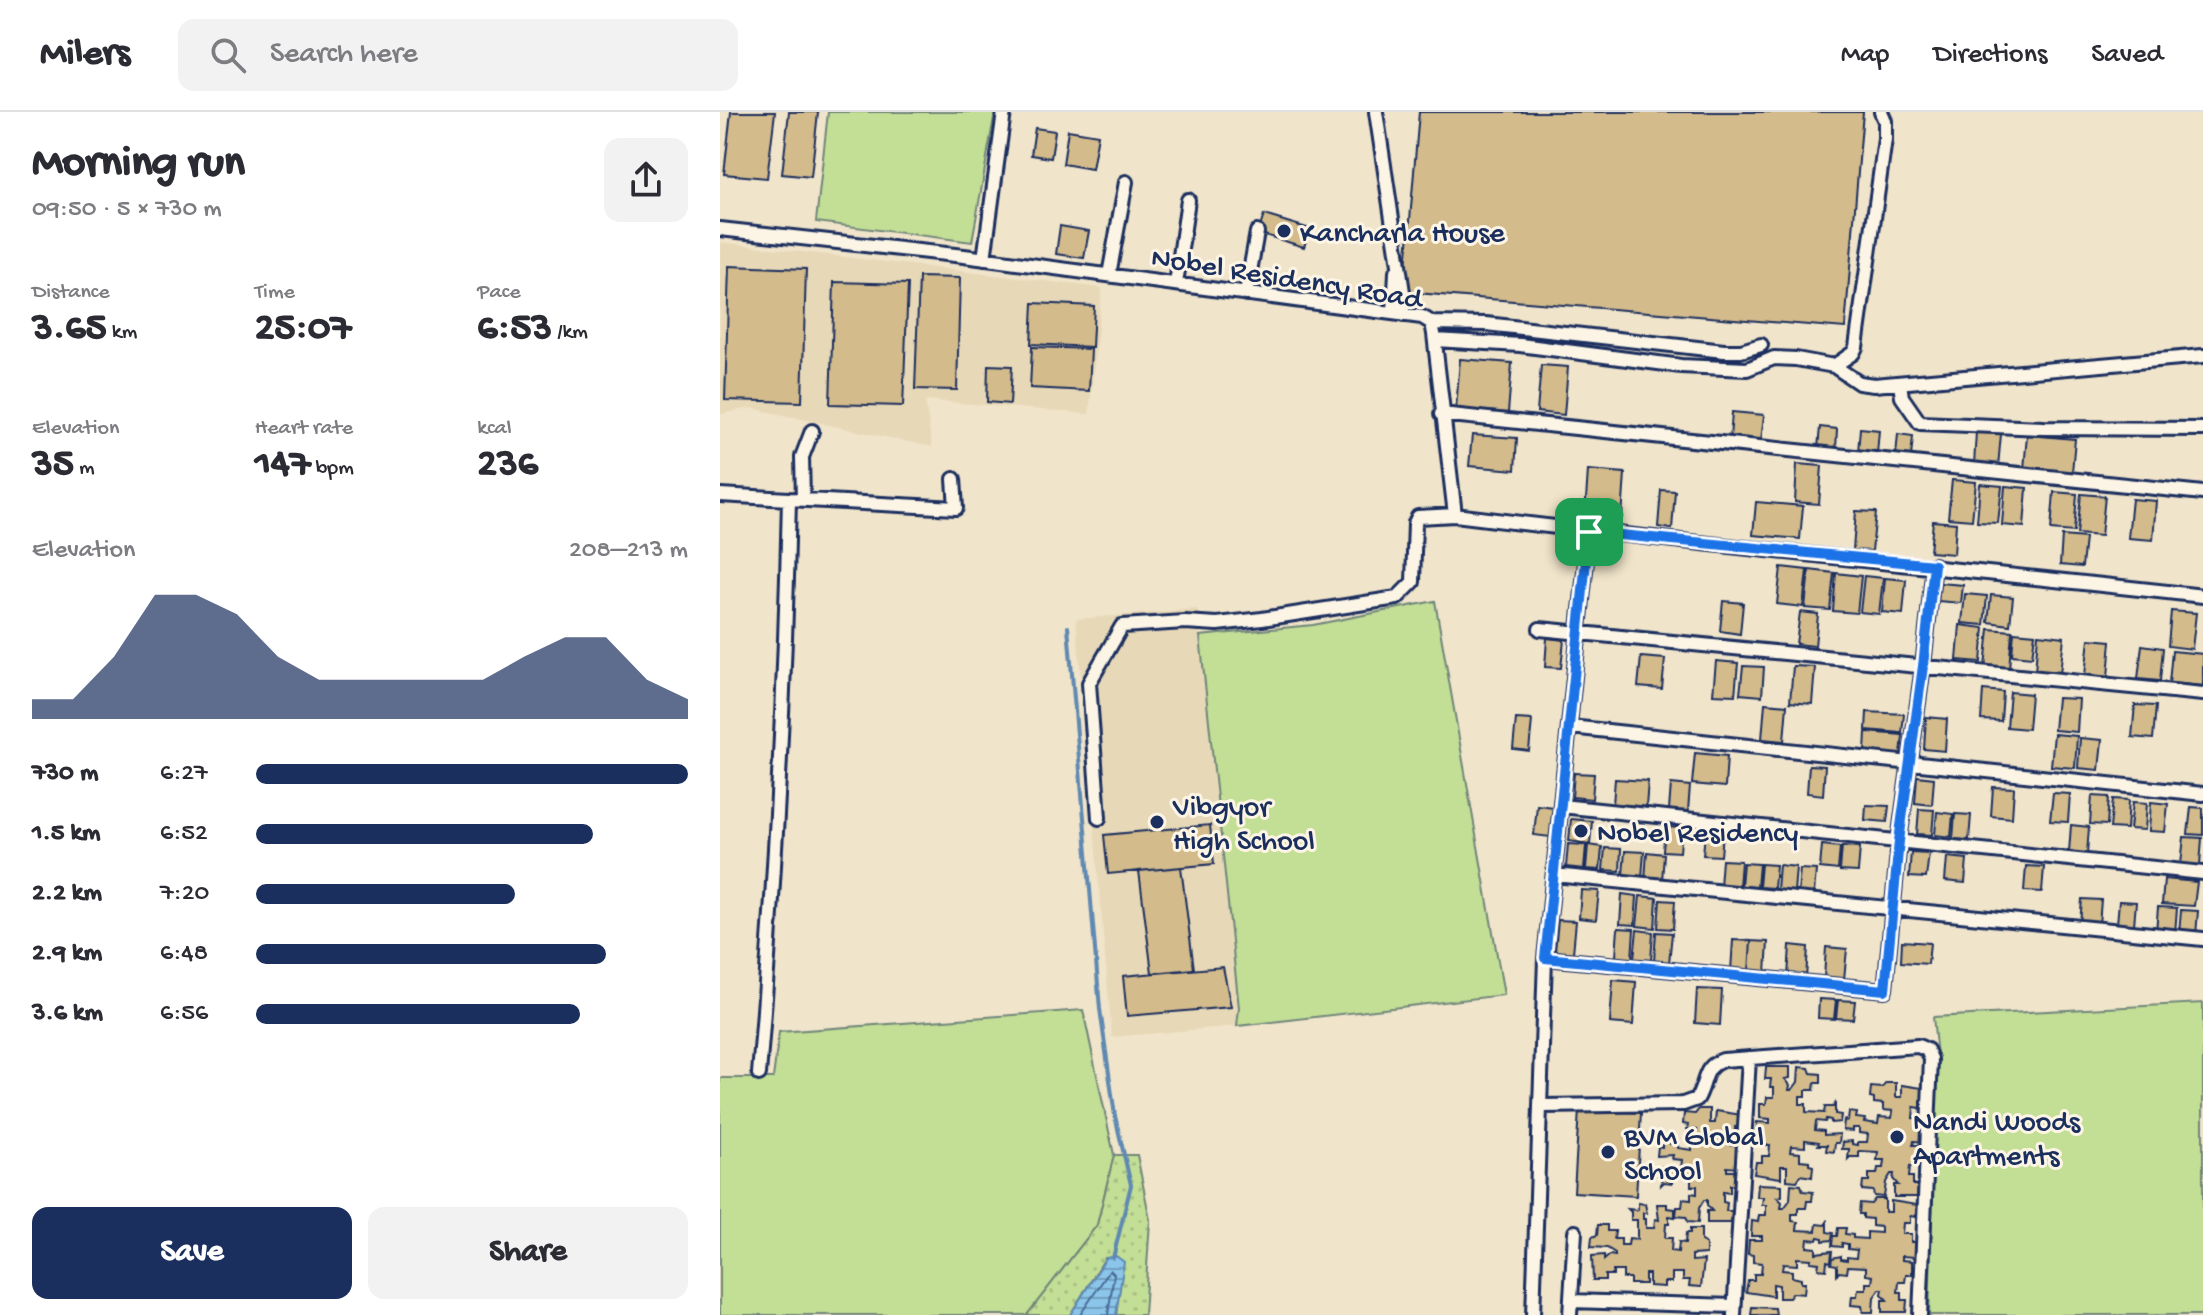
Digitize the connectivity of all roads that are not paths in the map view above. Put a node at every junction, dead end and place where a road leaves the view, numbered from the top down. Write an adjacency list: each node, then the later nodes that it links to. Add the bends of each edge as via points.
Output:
1 (1004, 112): 8 (street)
2 (1376, 112): 12 (street, via 1397,261 1393,292)
3 (1881, 112): 17 (street, via 1885,139 1856,347)
4 (1126, 182): 9 (street)
5 (1188, 200): 10 (street)
6 (720, 229): 8 (street, Nobel Residency Road)
7 (1257, 232): 11 (street)
8 (984, 259): 9 (street, Nobel Residency Road)
9 (1109, 275): 10 (street, Nobel Residency Road)
10 (1176, 284): 11 (street, Nobel Residency Road)
11 (1246, 294): 12 (street, Nobel Residency Road)
12 (1398, 314): 13 (street, Nobel Residency Road)
13 (1432, 323): 14 (street, Nobel Residency Road); 15 (street, via 1486,324 1724,351)
14 (1435, 340): 17 (street, via 1681,366 1747,369 1774,358); 19 (street, Nobel Residency Road)
15 (1761, 345)
16 (2203, 356): 18 (street)
17 (1834, 366): 18 (street, via 1859,383)
18 (1900, 384): 20 (street, via 1902,397 1920,423)
19 (1441, 414): 23 (street); 27 (street, Nobel Residency Road)
20 (2203, 429)
21 (812, 431): 26 (street, via 802,457)
22 (954, 479): 26 (street, via 956,508)
23 (2203, 493)
24 (720, 495): 25 (street)
25 (789, 499): 26 (street); 47 (street)
26 (803, 499)
27 (1455, 515): 28 (street); 39 (street, via 1418,517 1413,582 1397,598 1217,624 1122,626 1089,683)
28 (1589, 532): 29 (street); 32 (street)
29 (1934, 565): 30 (street); 33 (street)
30 (2203, 596)
31 (1540, 629): 32 (street)
32 (1580, 633): 33 (street); 35 (street)
33 (1923, 666): 34 (street); 36 (street)
34 (2203, 694)
35 (1570, 727): 36 (street); 38 (street)
36 (1910, 764): 37 (street); 40 (street)
37 (2203, 794)
38 (1561, 806): 40 (street); 42 (street)
39 (1099, 818)
40 (1899, 841): 41 (street); 43 (street)
41 (2203, 873)
42 (1554, 875): 43 (street); 45 (street)
43 (1892, 909): 44 (street); 45 (street, via 1885,990)
44 (2203, 939)
45 (1545, 958): 48 (street)
46 (1749, 1058): 48 (street, via 1712,1064 1697,1099 1683,1104); 51 (street); 53 (street, via 1918,1046 1927,1050 1931,1059)
47 (759, 1074)
48 (1541, 1106): 52 (street)
49 (1575, 1232): 50 (street)
50 (1571, 1308): 51 (street)
51 (1734, 1311)
52 (1533, 1315)
53 (1920, 1315)

